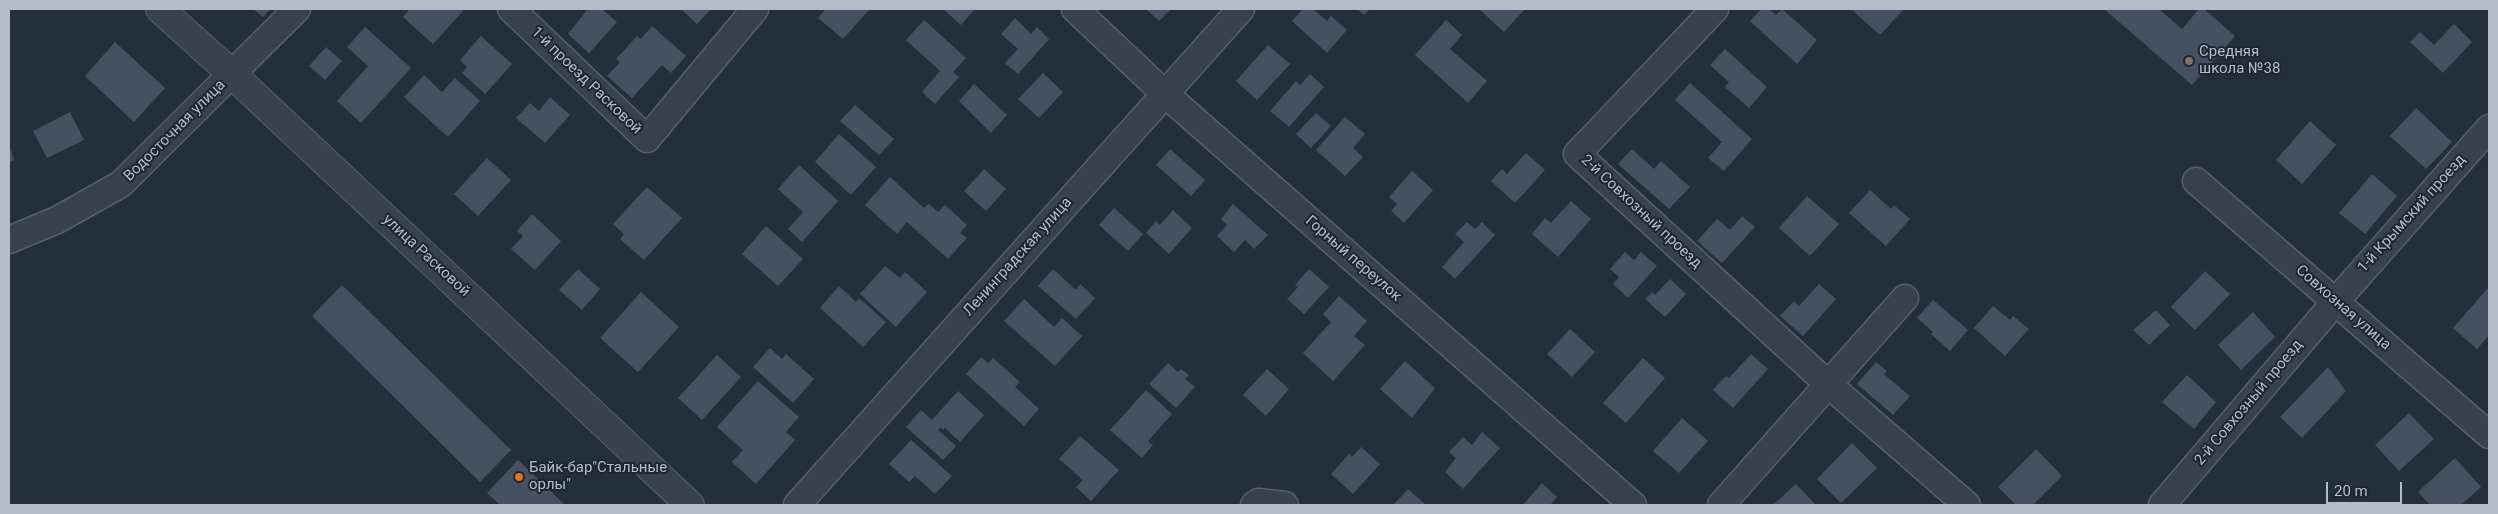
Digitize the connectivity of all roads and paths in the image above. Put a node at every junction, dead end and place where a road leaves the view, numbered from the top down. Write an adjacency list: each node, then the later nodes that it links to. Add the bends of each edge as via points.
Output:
1 (160, 9): 8 (street, улица Расковой)
2 (297, 9): 8 (street)
3 (511, 9): 4 (street, 1-й проезд Расковой, via 647,139)
4 (756, 9)
5 (1075, 9): 9 (street, Горный переулок)
6 (1241, 9): 9 (street, Ленинградская улица)
7 (1715, 9): 15 (street, 2-й Совхозный проезд, via 1577,154)
8 (232, 74): 12 (street, Водосточная улица, via 121,184 57,220); 17 (street, улица Расковой)
9 (1164, 93): 18 (street, Ленинградская улица); 21 (street, Горный переулок)
10 (2489, 128): 14 (street, 1-й Крымский проезд)
11 (2196, 181): 14 (street, Совхозная улица)
12 (9, 240)
13 (1905, 298): 15 (street)
14 (2336, 301): 16 (street, Совхозная улица); 24 (street, 2-й Совхозный проезд)
15 (1828, 384): 22 (street); 23 (street, 2-й Совхозный проезд)
16 (2489, 435)
17 (690, 505)
18 (797, 505)
19 (1254, 505): 20 (street, via 1258,502)
20 (1285, 505)
21 (1633, 505)
22 (1721, 505)
23 (1967, 505)
24 (2162, 505)

